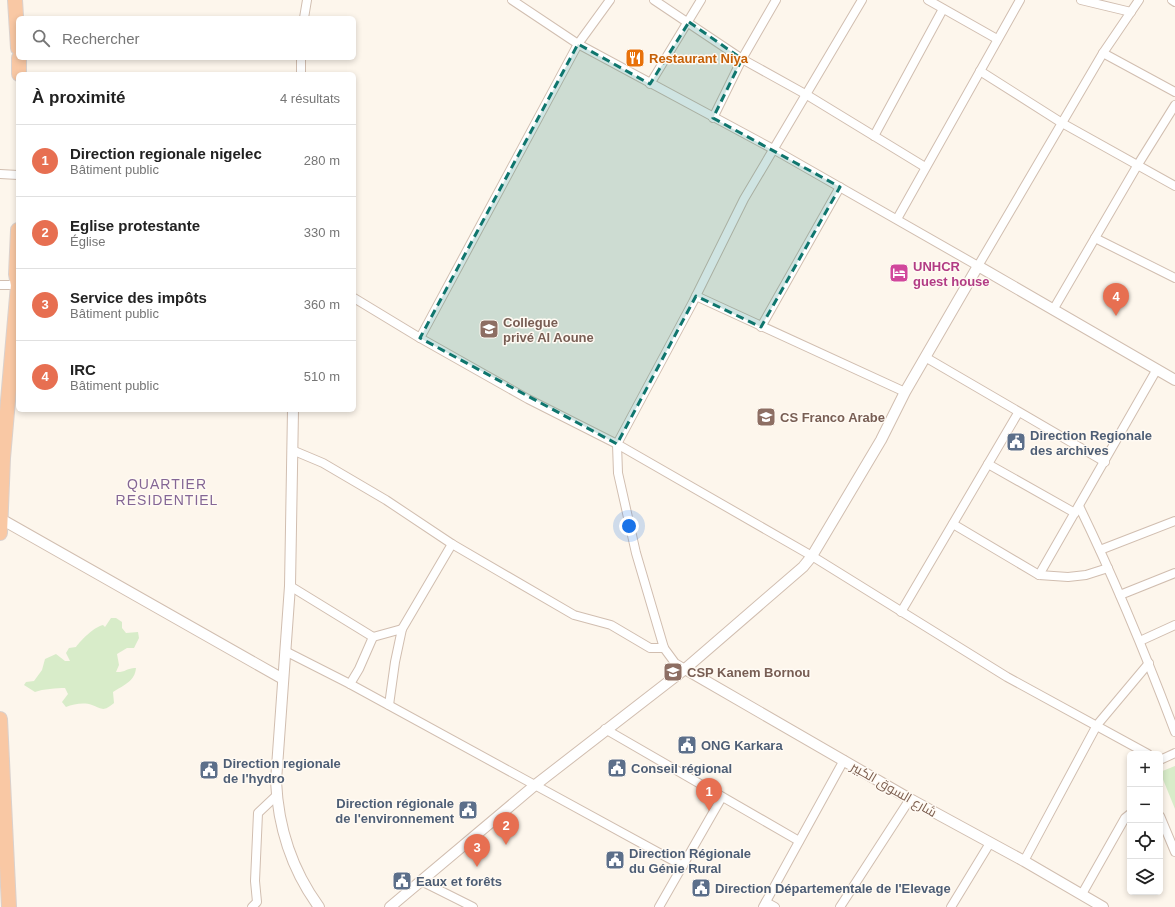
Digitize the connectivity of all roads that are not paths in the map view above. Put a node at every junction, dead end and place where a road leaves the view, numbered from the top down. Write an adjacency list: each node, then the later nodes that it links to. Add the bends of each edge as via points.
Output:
1 (15, 0): 17 (highway)
2 (307, 0): 18 (street)
3 (512, 0): 21 (street)
4 (610, 0): 21 (street)
5 (654, 0): 19 (street)
6 (701, 0): 19 (street)
7 (776, 0): 23 (street)
8 (862, 0): 31 (street)
9 (928, 0): 15 (street)
10 (1020, 0): 20 (street)
11 (1081, 0): 16 (street)
12 (1139, 0): 16 (street)
13 (1172, 0): 14 (street)
14 (1175, 2)
15 (943, 9): 20 (street); 35 (street)
16 (1131, 12): 22 (street)
17 (16, 16)
18 (304, 16)
19 (688, 22): 23 (street); 29 (street)
20 (997, 40): 26 (street)
21 (578, 44): 29 (street); 53 (street)
22 (1102, 52): 30 (street); 34 (street)
23 (742, 59): 31 (street); 33 (street)
24 (18, 60): 27 (highway)
25 (301, 60): 28 (street)
26 (980, 71): 34 (street); 38 (street)
27 (19, 72)
28 (301, 72)
29 (650, 84): 33 (street)
30 (1175, 92)
31 (807, 95): 35 (street); 36 (street)
32 (1175, 105): 37 (street)
33 (713, 118): 36 (street)
34 (1062, 123): 37 (street); 46 (street)
35 (874, 136): 38 (street)
36 (773, 149): 42 (street); 49 (street, via 744,199)
37 (1137, 166): 41 (street); 44 (street)
38 (925, 167): 43 (street)
39 (0, 174): 40 (street)
40 (16, 175)
41 (1175, 186)
42 (840, 187): 43 (street); 52 (street)
43 (897, 219): 46 (street)
44 (1095, 238): 47 (street); 51 (street)
45 (16, 251): 48 (highway)
46 (978, 266): 51 (street); 54 (street)
47 (1175, 278)
48 (13, 283): 60 (highway); 68 (highway)
49 (696, 296): 52 (street); 61 (street)
50 (356, 299): 53 (street)
51 (1052, 310): 55 (street)
52 (762, 327): 57 (street)
53 (420, 338): 61 (street, via 528,399)
54 (925, 357): 57 (street); 59 (street)
55 (1157, 370): 56 (street); 63 (street)
56 (1175, 380)
57 (905, 392): 71 (street, via 881,440)
58 (293, 412): 62 (street)
59 (1018, 413): 63 (street); 64 (street)
60 (0, 419)
61 (616, 444): 71 (street); 82 (street, via 618,473 636,553)
62 (292, 450): 69 (street, via 323,463 386,500); 75 (street)
63 (1105, 462): 65 (street)
64 (988, 464): 65 (street); 67 (street)
65 (1077, 510): 70 (street); 74 (street)
66 (1175, 521): 70 (street)
67 (953, 524): 74 (street); 77 (street)
68 (0, 526): 86 (street)
69 (452, 544): 79 (street); 82 (street, via 574,615 611,625 650,648)
70 (1100, 550): 72 (street)
71 (812, 556): 77 (street); 85 (street, via 784,584)
72 (1108, 568): 74 (street, via 1068,577); 76 (street)
73 (1175, 573): 76 (street)
74 (1039, 575)
75 (290, 586): 80 (street); 83 (street)
76 (1120, 595): 81 (street)
77 (901, 612): 90 (street, via 1007,676)
78 (1175, 625): 81 (street)
79 (402, 629): 80 (street); 88 (street)
80 (373, 637): 87 (street)
81 (1140, 641): 84 (street)
82 (664, 648): 85 (street, via 669,657)
83 (285, 651): 86 (street); 87 (street)
84 (1149, 663): 90 (street); 92 (street)
85 (685, 669): 91 (street); 96 (street, شارع السوق الكبير)
86 (283, 678): 98 (street)
87 (350, 684): 88 (street)
88 (389, 705): 97 (street)
89 (0, 719): 114 (highway)
90 (1097, 725): 93 (street); 106 (street)
91 (606, 729): 97 (street); 99 (street)
92 (1175, 732)
93 (1143, 751)
94 (1175, 752): 95 (street)
95 (1163, 758)
96 (844, 760): 100 (street, شارع السوق الكبير); 103 (street)
97 (534, 786): 107 (street); 108 (street)
98 (276, 796): 115 (street, via 258,813 255,881 257,902); 116 (street, via 287,847)
99 (722, 798): 103 (street); 107 (street)
100 (910, 799): 104 (street, شارع السوق الكبير); 121 (street)
101 (1127, 817): 110 (street)
102 (1163, 823): 105 (street)
103 (799, 841): 112 (street)
104 (990, 843): 106 (street, شارع السوق الكبير); 122 (street)
105 (1175, 852)
106 (1024, 860): 110 (street, شارع السوق الكبير)
107 (683, 866): 119 (street)
108 (421, 881): 117 (street); 118 (street)
109 (0, 890): 113 (highway)
110 (1082, 894): 111 (street, شارع السوق الكبير)
111 (1092, 904): 123 (street, شارع السوق الكبير)
112 (765, 905): 120 (street)
113 (1, 907)
114 (9, 907)
115 (252, 907)
116 (319, 907)
117 (390, 907)
118 (473, 907)
119 (659, 907)
120 (775, 907)
121 (840, 907)
122 (951, 907)
123 (1103, 907)

